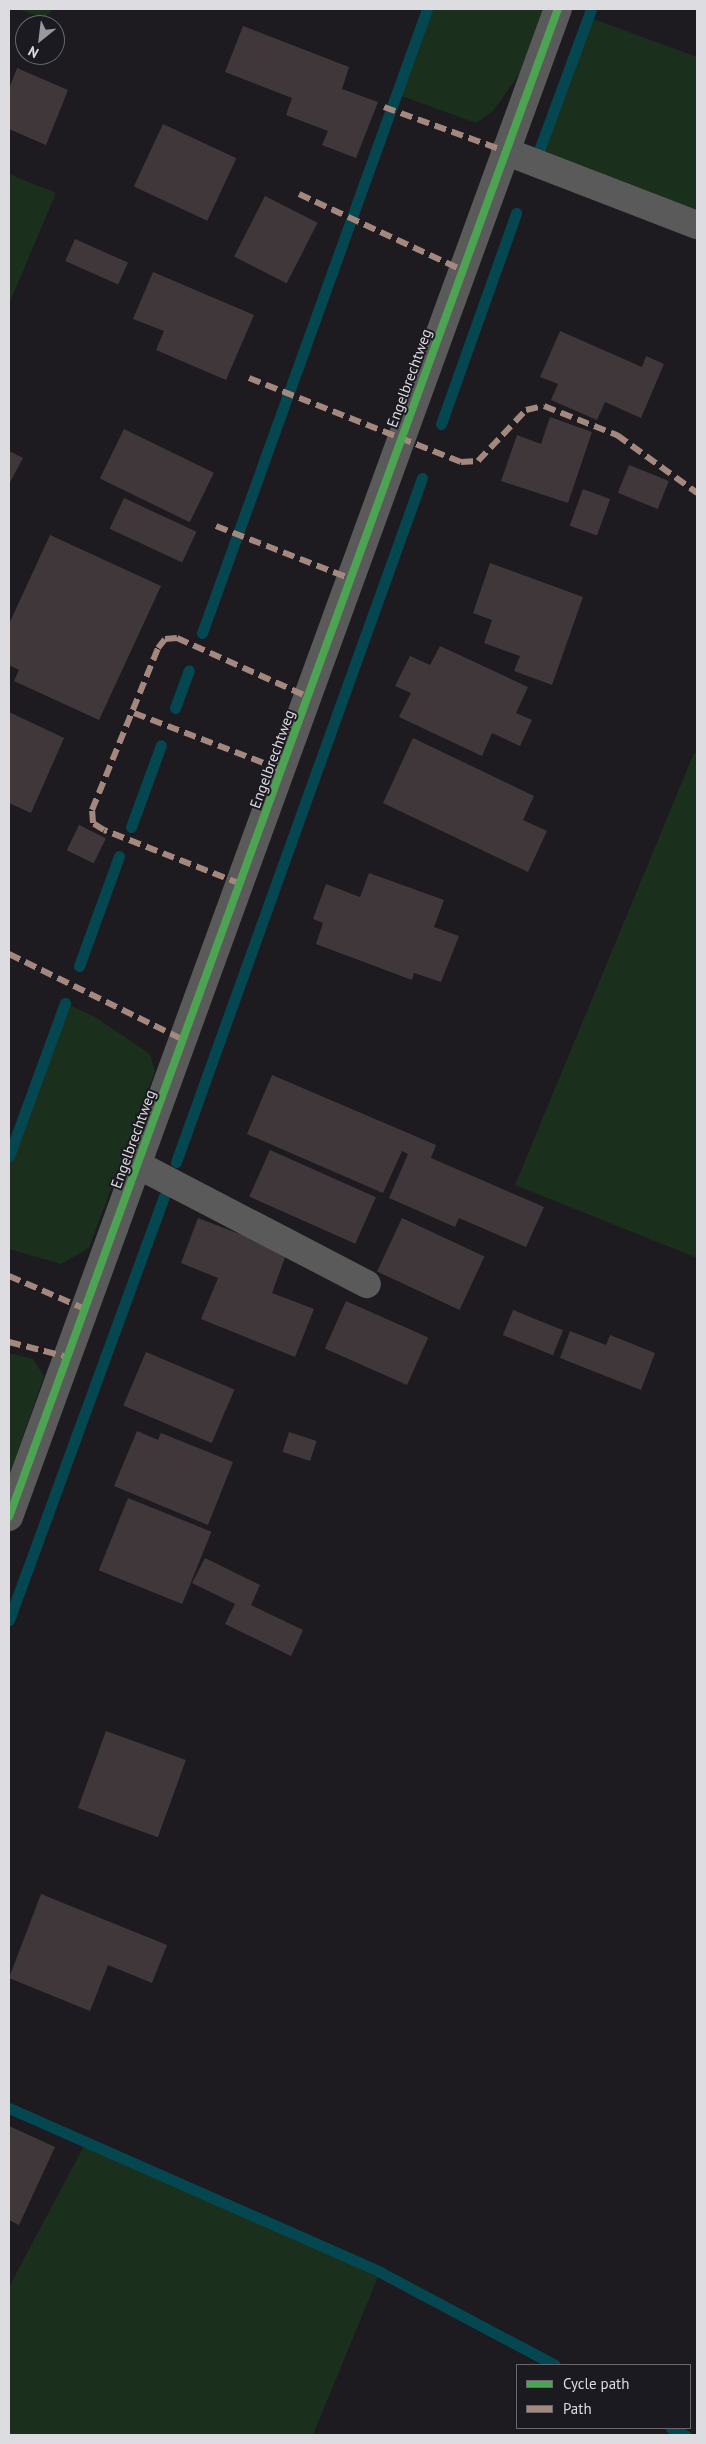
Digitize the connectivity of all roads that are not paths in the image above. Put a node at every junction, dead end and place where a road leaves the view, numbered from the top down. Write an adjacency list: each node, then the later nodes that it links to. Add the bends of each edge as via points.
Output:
1 (558, 9): 2 (street, Engelbrechtweg)
2 (505, 151): 3 (street); 4 (street, Engelbrechtweg)
3 (697, 225)
4 (138, 1165): 5 (street); 6 (street, Engelbrechtweg)
5 (367, 1284)
6 (9, 1517)

